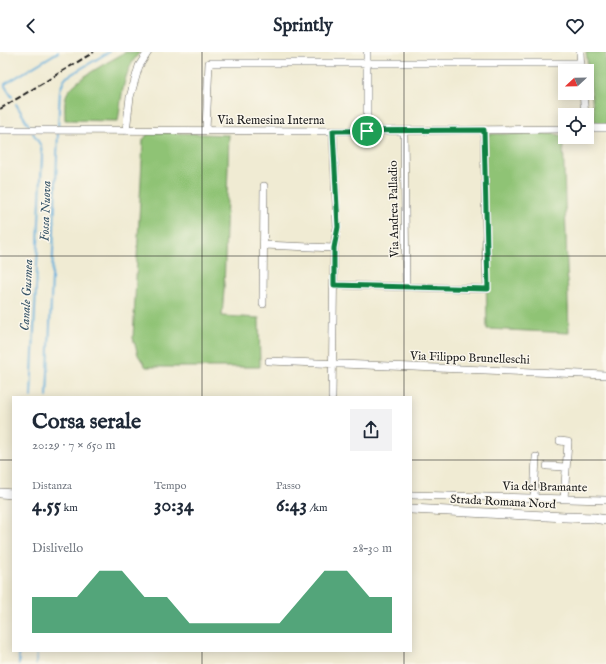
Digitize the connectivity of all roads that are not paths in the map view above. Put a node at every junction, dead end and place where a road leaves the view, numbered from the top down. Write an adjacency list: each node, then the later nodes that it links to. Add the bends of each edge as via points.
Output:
1 (148, 52): 12 (street, via 139,66 130,97)
2 (367, 52): 4 (street)
3 (580, 52): 5 (street)
4 (367, 63): 5 (street); 10 (street, via 209,63); 14 (street)
5 (581, 63)
6 (594, 128): 7 (street)
7 (606, 128)
8 (558, 129): 11 (street, Via Remesina Interna)
9 (0, 130): 12 (street, Via Remesina Interna)
10 (206, 130): 12 (street, Via Remesina Interna); 13 (street, Via Remesina Interna)
11 (484, 130): 15 (street, Via Remesina Interna); 20 (street, via 488,289)
12 (126, 131)
13 (333, 131): 14 (street, Via Remesina Interna); 18 (street, via 338,227)
14 (367, 131): 15 (street, Via Remesina Interna)
15 (404, 131): 20 (street, Via Andrea Palladio)
16 (264, 186): 17 (street)
17 (264, 245): 18 (street); 21 (street)
18 (334, 248): 19 (street)
19 (334, 285): 20 (street); 23 (street)
20 (406, 287)
21 (263, 304)
22 (269, 361): 23 (street, Via Filippo Brunelleschi)
23 (333, 364): 24 (street, Via Filippo Brunelleschi); 25 (street)
24 (606, 375)
25 (332, 396)
26 (560, 441): 29 (street, via 568,442)
27 (536, 457): 33 (street)
28 (547, 466): 29 (street)
29 (566, 467): 34 (street)
30 (0, 493): 31 (main road)
31 (12, 494)
32 (412, 495): 33 (street, Via del Bramante)
33 (534, 498): 34 (street, Via del Bramante)
34 (564, 499): 35 (street, Via del Bramante)
35 (606, 500)
36 (412, 509): 38 (main road, Strada Romana Nord)
37 (606, 516): 38 (main road, Strada Romana Nord)
38 (594, 518): 39 (main road, Strada Romana Nord)
39 (606, 520)

